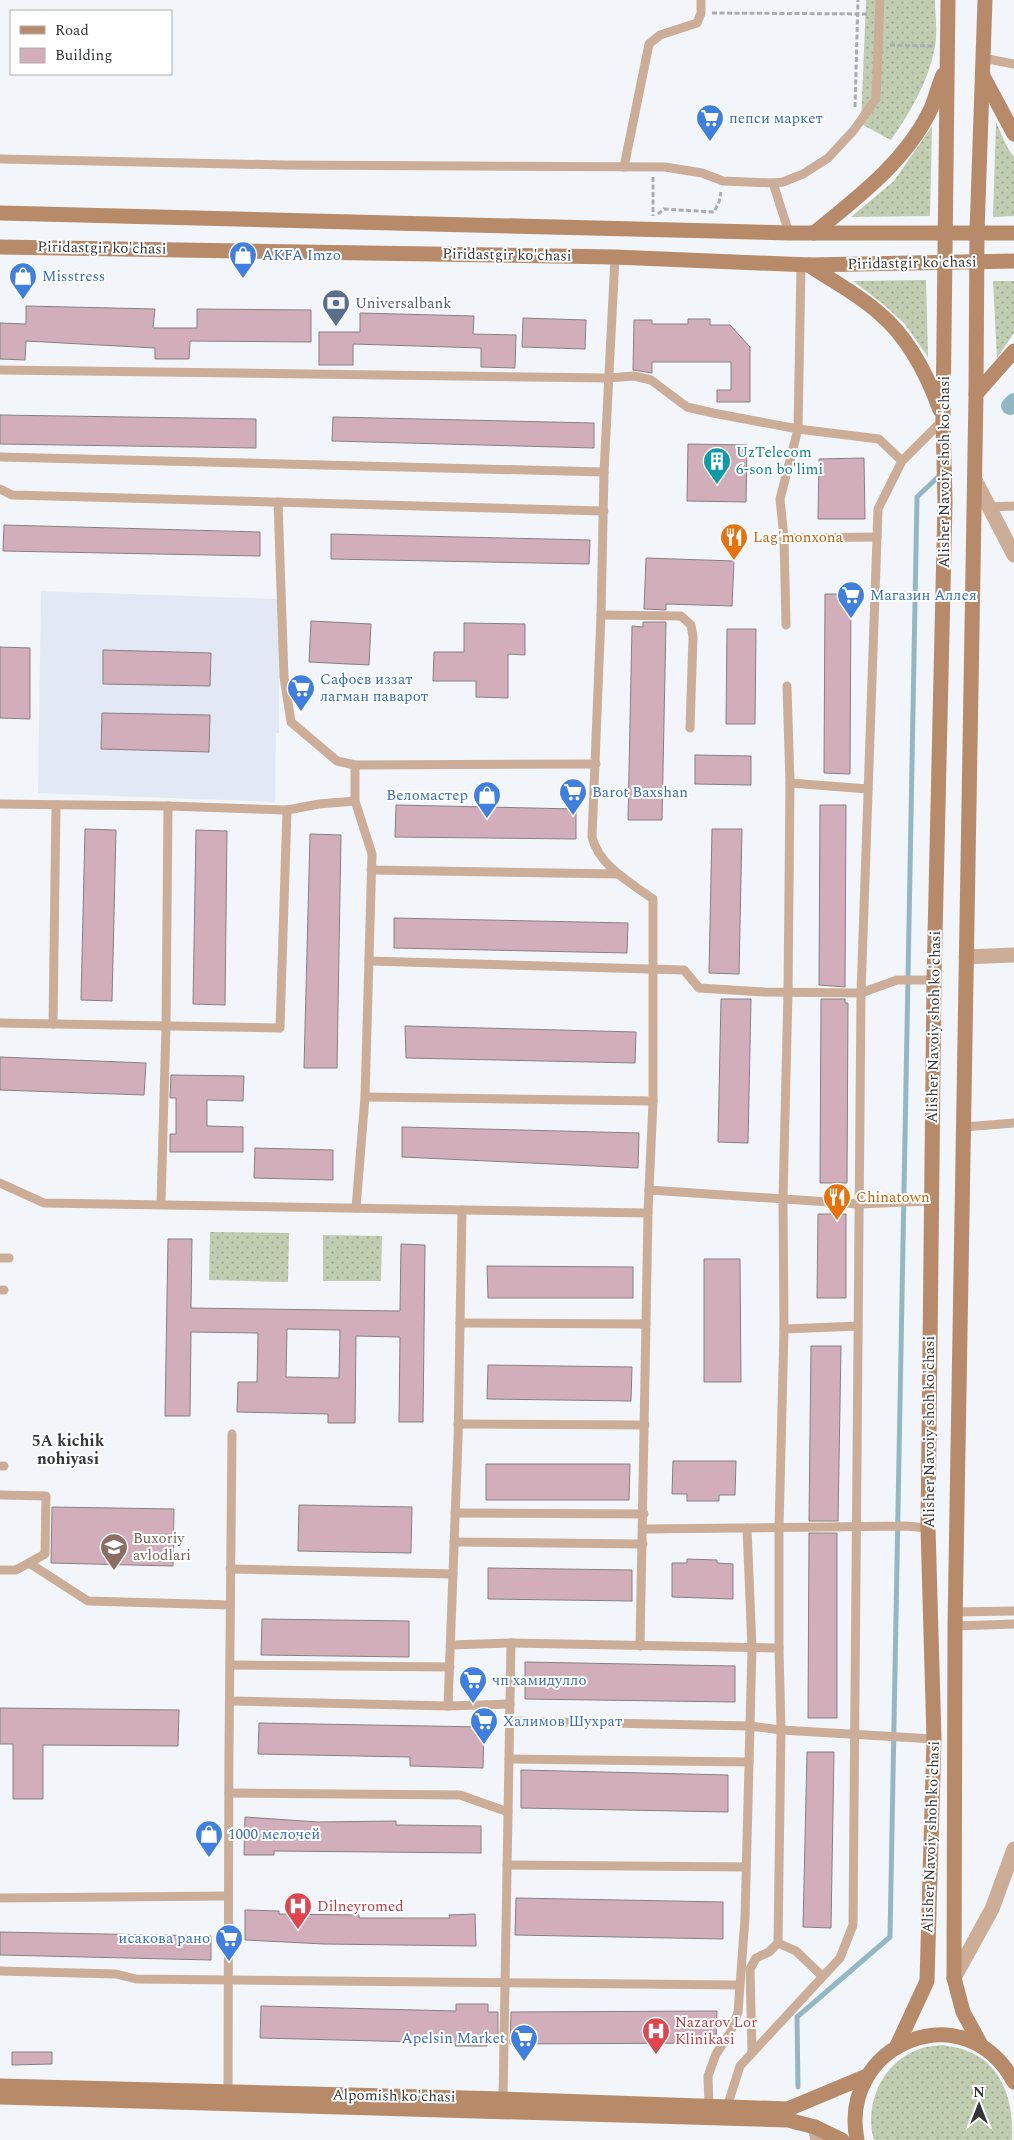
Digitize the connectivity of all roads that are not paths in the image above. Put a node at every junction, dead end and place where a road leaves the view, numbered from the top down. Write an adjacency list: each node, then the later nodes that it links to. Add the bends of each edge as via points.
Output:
1 (701, 0): 11 (lane, via 697,23 660,35 649,44)
2 (880, 0): 12 (lane, via 876,99 828,158 803,174)
3 (985, 0): 5 (main road, Alisher Navoiy shoh ko'chasi)
4 (946, 3): 6 (main road, Alisher Navoiy shoh ko'chasi)
5 (983, 58): 7 (lane); 8 (main road, Alisher Navoiy shoh ko'chasi)
6 (946, 64): 14 (main road, Alisher Navoiy shoh ko'chasi); 18 (main road, via 930,112 903,153 864,192)
7 (1014, 64)
8 (982, 74): 9 (main road); 15 (main road, Alisher Navoiy shoh ko'chasi)
9 (1014, 134)
10 (0, 159): 11 (lane)
11 (624, 167): 12 (lane, via 666,167 702,173 723,181)
12 (773, 183): 17 (lane)
13 (0, 213): 17 (main road, Piridastgir ko'chasi)
14 (945, 232): 15 (main road, Piridastgir ko'chasi); 18 (main road, Piridastgir ko'chasi); 23 (main road, Alisher Navoiy shoh ko'chasi)
15 (977, 232): 16 (main road, Piridastgir ko'chasi); 22 (main road, Alisher Navoiy shoh ko'chasi)
16 (1014, 232)
17 (789, 234): 18 (main road, Piridastgir ko'chasi)
18 (814, 234)
19 (0, 247): 20 (main road, Piridastgir ko'chasi)
20 (615, 257): 24 (main road, Piridastgir ko'chasi); 27 (lane)
21 (1014, 261): 22 (main road, Piridastgir ko'chasi)
22 (977, 262): 23 (main road, Piridastgir ko'chasi); 28 (main road, Alisher Navoiy shoh ko'chasi)
23 (946, 263): 24 (main road, Piridastgir ko'chasi); 29 (main road, Alisher Navoiy shoh ko'chasi)
24 (805, 265): 29 (main road, via 861,298 897,331 929,380); 30 (lane)
25 (1014, 351): 28 (main road)
26 (0, 370): 27 (lane)
27 (608, 378): 30 (lane, via 634,376 651,380 687,407); 33 (lane)
28 (976, 394): 34 (main road, Alisher Navoiy shoh ko'chasi)
29 (943, 420): 32 (lane); 62 (main road, Alisher Navoiy shoh ko'chasi, via 944,512)
30 (798, 429): 32 (lane, via 879,439); 41 (lane, via 780,498)
31 (0, 458): 33 (lane)
32 (902, 462): 40 (lane, via 878,509)
33 (604, 472): 39 (lane)
34 (975, 480): 38 (street); 59 (main road, Alisher Navoiy shoh ko'chasi)
35 (0, 489): 36 (lane, via 12,495)
36 (278, 502): 39 (lane); 48 (lane, via 284,677 292,722 337,762)
37 (1014, 506): 38 (lane)
38 (989, 507): 42 (street)
39 (604, 511): 43 (lane)
40 (877, 537): 41 (lane); 50 (lane)
41 (784, 538): 44 (lane)
42 (1014, 555)
43 (602, 615): 46 (lane, via 681,616 691,625); 47 (lane)
44 (786, 625)
45 (787, 686): 49 (lane)
46 (690, 728)
47 (596, 764): 48 (lane); 57 (lane, via 592,837 594,846)
48 (355, 765): 51 (lane)
49 (790, 784): 50 (lane); 63 (lane)
50 (868, 788): 64 (lane)
51 (355, 801): 55 (lane); 56 (lane, via 372,854)
52 (0, 804): 53 (lane)
53 (56, 806): 54 (lane); 66 (lane)
54 (168, 806): 55 (lane); 67 (lane)
55 (287, 810): 67 (lane, via 280,1028)
56 (371, 870): 57 (lane); 60 (lane)
57 (617, 874): 61 (lane, via 653,899)
58 (1014, 955): 59 (street)
59 (966, 957): 71 (main road, Alisher Navoiy shoh ko'chasi)
60 (369, 961): 61 (lane); 68 (lane)
61 (654, 969): 63 (lane, via 684,970 699,988); 69 (lane)
62 (927, 980): 64 (lane, via 898,980); 75 (main road, Alisher Navoiy shoh ko'chasi)
63 (788, 992): 64 (lane); 74 (lane)
64 (861, 993): 77 (lane)
65 (0, 1023): 66 (lane)
66 (53, 1024): 67 (lane)
67 (166, 1026): 76 (lane)
68 (365, 1096): 69 (lane); 78 (lane)
69 (653, 1101): 73 (lane)
70 (1014, 1123): 71 (lane)
71 (964, 1127): 104 (main road, Alisher Navoiy shoh ko'chasi)
72 (0, 1183): 76 (lane, via 44,1203)
73 (648, 1190): 74 (lane); 80 (lane)
74 (783, 1200): 77 (lane); 84 (lane)
75 (931, 1201): 77 (lane); 94 (main road, Alisher Navoiy shoh ko'chasi)
76 (161, 1203): 78 (lane)
77 (859, 1204): 83 (lane)
78 (356, 1208): 79 (lane)
79 (462, 1210): 80 (lane); 81 (lane)
80 (648, 1213): 82 (lane)
81 (460, 1323): 82 (lane); 85 (lane)
82 (646, 1324): 86 (lane)
83 (858, 1326): 84 (lane); 91 (lane)
84 (784, 1329): 93 (lane)
85 (458, 1424): 86 (lane); 89 (lane)
86 (645, 1426): 90 (lane)
87 (232, 1434): 99 (lane)
88 (0, 1495): 98 (lane, via 46,1496 45,1554)
89 (455, 1513): 90 (lane); 96 (lane)
90 (644, 1514): 95 (lane)
91 (856, 1526): 93 (lane); 94 (lane); 119 (lane)
92 (747, 1528): 93 (lane); 95 (lane); 109 (lane)
93 (779, 1528): 110 (lane)
94 (928, 1528): 120 (main road, Alisher Navoiy shoh ko'chasi)
95 (644, 1529): 97 (lane)
96 (454, 1542): 97 (lane); 101 (lane)
97 (643, 1544): 108 (lane)
98 (29, 1563): 100 (lane, via 16,1570); 102 (lane, via 88,1601)
99 (230, 1569): 101 (lane); 102 (lane)
100 (0, 1570)
101 (453, 1574): 107 (lane)
102 (230, 1606): 111 (lane)
103 (1014, 1611): 104 (lane)
104 (955, 1619): 105 (lane); 133 (main road, Alisher Navoiy shoh ko'chasi)
105 (1014, 1624)
106 (511, 1643): 107 (lane); 108 (lane); 114 (lane)
107 (450, 1645): 112 (lane)
108 (640, 1646): 109 (lane)
109 (752, 1648): 110 (lane); 117 (lane)
110 (779, 1648): 118 (lane)
111 (231, 1664): 112 (lane); 113 (lane)
112 (450, 1667): 115 (lane)
113 (231, 1701): 115 (lane); 123 (lane)
114 (510, 1704): 115 (lane); 116 (lane)
115 (448, 1706)
116 (510, 1721): 117 (lane); 121 (lane)
117 (750, 1726): 118 (lane); 122 (lane)
118 (781, 1730): 119 (lane); 130 (lane)
119 (855, 1734): 120 (lane); 132 (lane, via 853,1925 840,1958)
120 (934, 1739): 138 (main road, Alisher Navoiy shoh ko'chasi, via 927,1981)
121 (509, 1760): 122 (lane); 124 (lane)
122 (749, 1762): 127 (lane)
123 (229, 1793): 124 (lane, via 460,1795); 128 (lane)
124 (508, 1812): 126 (lane)
125 (1014, 1849): 133 (street, via 992,1909)
126 (507, 1865): 127 (lane); 135 (lane)
127 (746, 1866): 136 (lane)
128 (228, 1896): 129 (lane); 134 (lane)
129 (0, 1898)
130 (778, 1943): 132 (lane, via 796,1951); 139 (lane, via 756,1958 750,1969)
131 (0, 1971): 134 (lane, via 116,1974 136,1980)
132 (822, 1976): 139 (lane)
133 (954, 1978): 137 (main road, Alisher Navoiy shoh ko'chasi, via 963,2012)
134 (228, 1980): 135 (lane); 143 (lane)
135 (504, 1984): 136 (lane); 145 (lane)
136 (738, 1985): 146 (lane, via 738,2012 708,2076)
137 (981, 2046): 138 (main road, via 958,2036 933,2034); 141 (main road)
138 (896, 2048): 140 (main road, via 882,2058)
139 (752, 2052): 147 (lane, via 740,2066)
140 (867, 2076): 147 (main road, Alpomish ko'chasi, via 788,2109); 150 (main road, via 854,2122)
141 (1013, 2079)
142 (0, 2086): 143 (main road, Alpomish ko'chasi)
143 (228, 2092): 145 (main road, Alpomish ko'chasi)
144 (0, 2097): 148 (main road, via 788,2120)
145 (502, 2099): 146 (main road, Alpomish ko'chasi)
146 (709, 2107): 147 (main road, Alpomish ko'chasi)
147 (727, 2108)
148 (817, 2134): 149 (main road)
149 (842, 2140)
150 (857, 2140)

